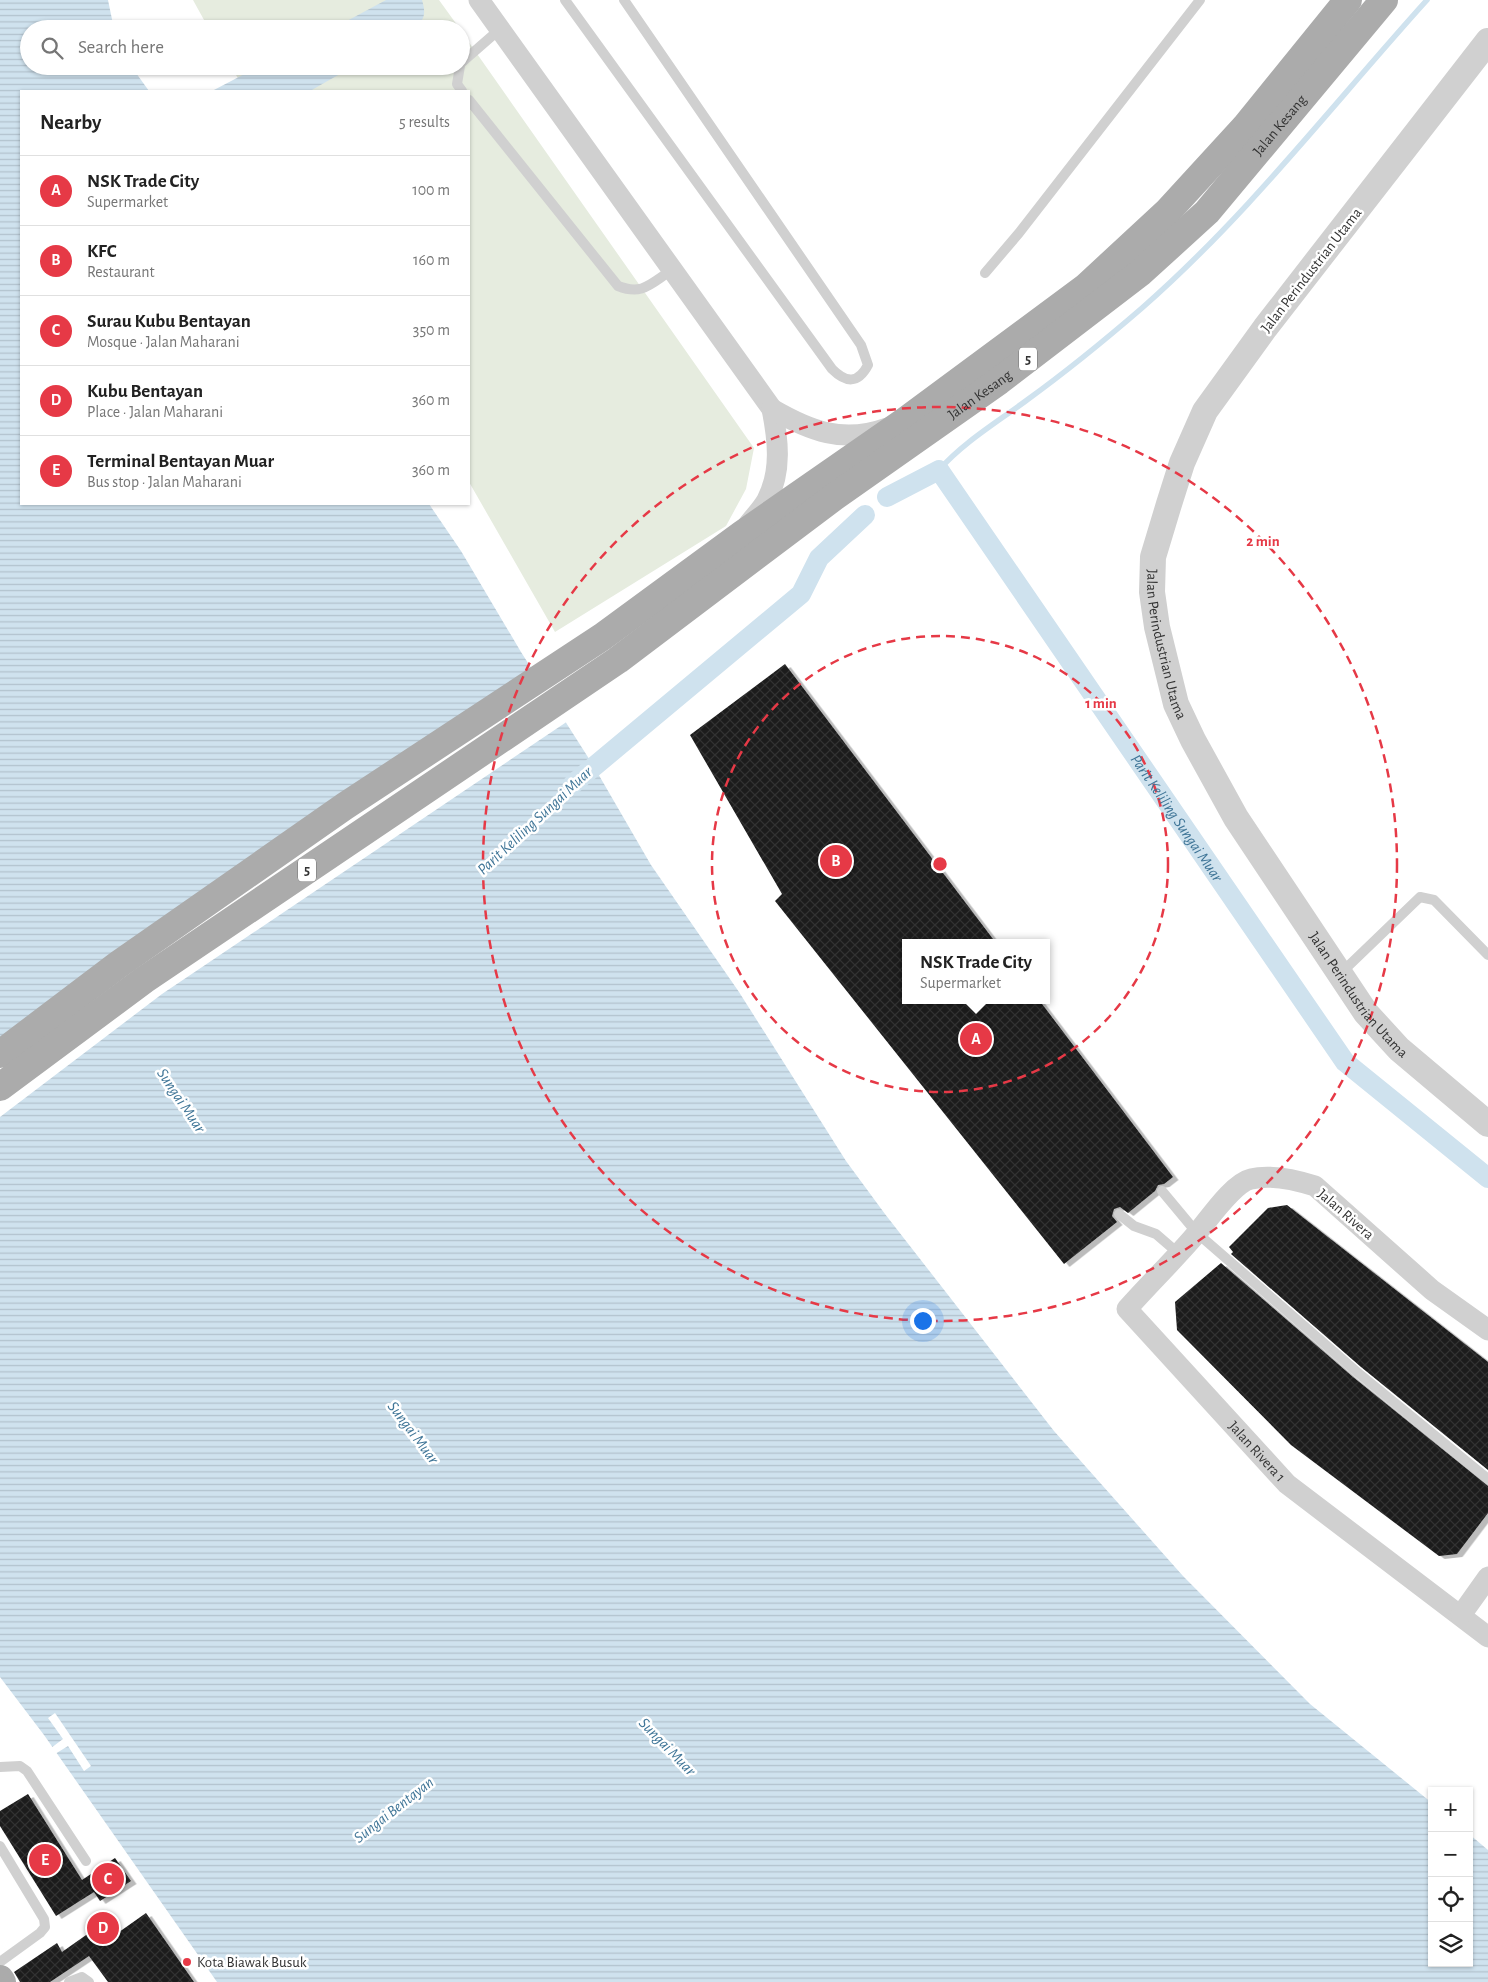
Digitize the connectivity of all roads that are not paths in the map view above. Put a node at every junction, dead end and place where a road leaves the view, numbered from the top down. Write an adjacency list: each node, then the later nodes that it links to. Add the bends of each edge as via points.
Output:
1 (479, 0): 7 (street)
2 (565, 0): 3 (lane, via 832,369 845,380 853,381 863,374 868,365 861,345)
3 (624, 0)
4 (1200, 0): 14 (lane)
5 (1348, 0): 16 (main road, Jalan Kesang / 5, via 1245,127 1168,212 1086,286)
6 (1384, 0): 21 (main road, Jalan Kesang / 5, via 1207,212 1140,273 999,381 834,497 618,660 144,980)
7 (500, 29): 9 (lane); 13 (street)
8 (1488, 41): 19 (street, Jalan Perindustrian Utama, via 1265,328 1205,411 1182,463 1154,557 1152,592 1176,704 1236,818)
9 (470, 55)
10 (458, 75): 11 (lane, via 457,84)
11 (461, 90)
12 (470, 101): 13 (lane, via 618,286 641,290)
13 (672, 270): 15 (street)
14 (985, 273)
15 (772, 409): 16 (street, via 802,426 839,435 872,433); 17 (street, via 778,439 776,468 767,500)
16 (905, 421): 17 (main road, Jalan Kesang / 5)
17 (741, 535): 20 (main road, Jalan Kesang / 5, via 602,637 337,812 119,964)
18 (1488, 955): 19 (lane, via 1434,900 1420,897)
19 (1340, 974): 22 (street, Jalan Perindustrian Utama, via 1366,1013 1399,1049)
20 (0, 1054)
21 (0, 1086)
22 (1488, 1124)
23 (1162, 1191): 25 (lane)
24 (1119, 1214): 26 (lane, via 1134,1226 1156,1234)
25 (1197, 1233): 26 (street, Jalan Rivera 1); 27 (street, Jalan Rivera, via 1222,1202 1250,1179 1296,1180 1315,1186 1432,1290); 28 (lane, via 1357,1372)
26 (1178, 1253): 30 (street, Jalan Rivera 1, via 1127,1309 1287,1484)
27 (1488, 1330)
28 (1488, 1479)
29 (1488, 1577): 30 (street)
30 (1460, 1615): 31 (street, Jalan Rivera 1)
31 (1488, 1637)
32 (0, 1767): 34 (lane, via 20,1766 27,1771)
33 (0, 1846): 35 (lane, via 44,1918 45,1927)
34 (86, 1861)
35 (0, 1962)
36 (69, 1982): 37 (lane, via 82,1977)
37 (89, 1982)

